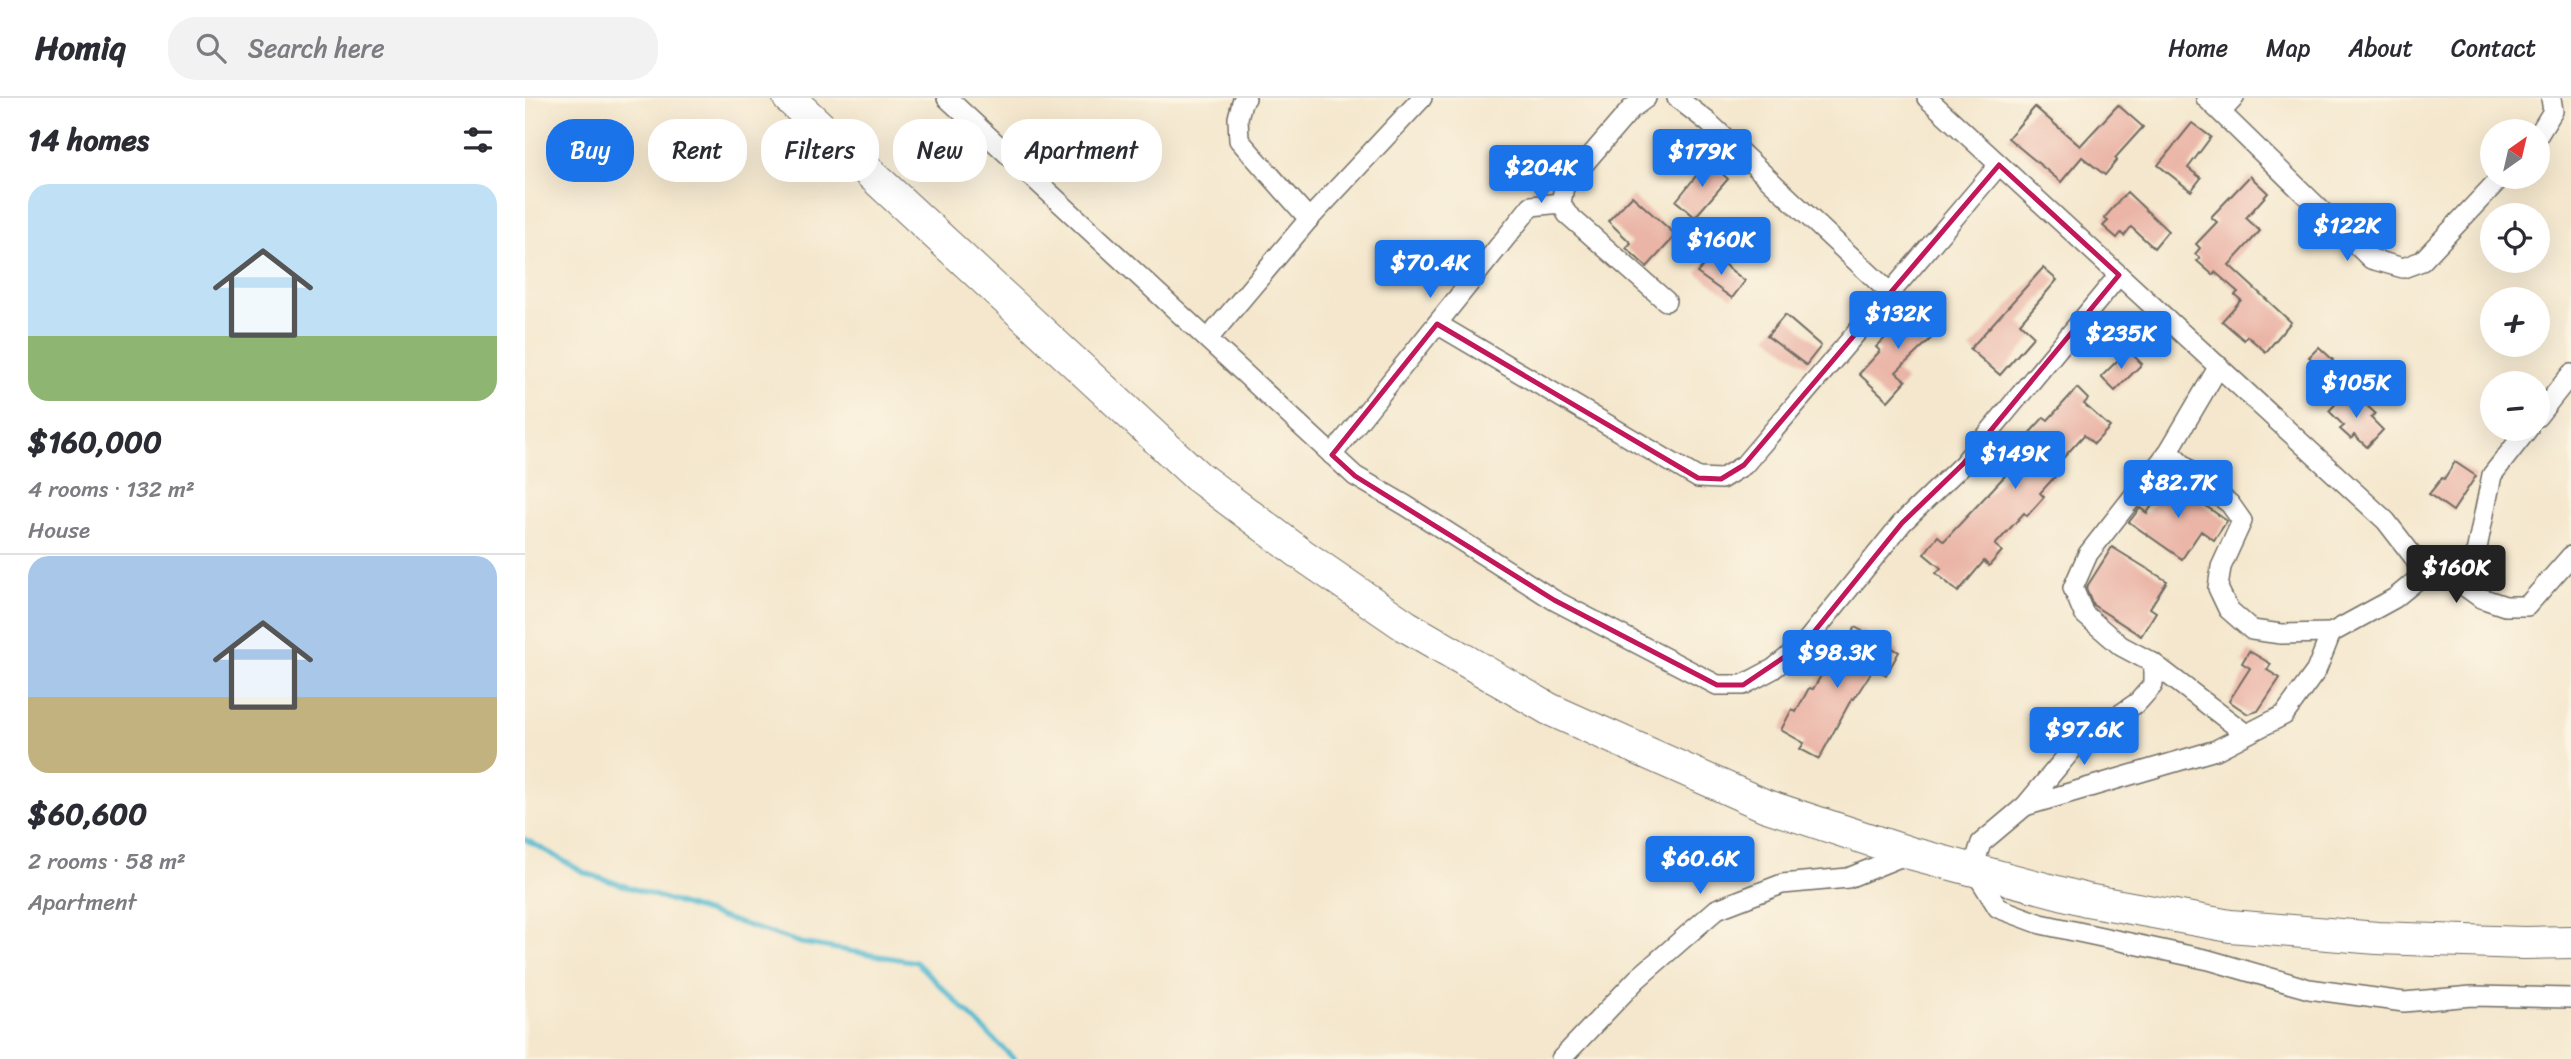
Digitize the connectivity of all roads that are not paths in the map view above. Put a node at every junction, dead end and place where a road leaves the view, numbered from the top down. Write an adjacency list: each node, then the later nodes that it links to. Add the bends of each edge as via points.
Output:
1 (789, 98): 33 (main road, via 1197,476 1406,626 1549,709 1644,753 1763,805)
2 (947, 98): 19 (street)
3 (1246, 98): 14 (street, via 1238,118 1239,140)
4 (1422, 98): 14 (street)
5 (1646, 98): 13 (street, via 1631,108 1564,187)
6 (1677, 98): 16 (street)
7 (1927, 98): 11 (street)
8 (2551, 98): 10 (street, via 2553,111)
9 (2221, 103): 12 (street, via 2371,259 2403,268 2422,261)
10 (2548, 119)
11 (1999, 165): 15 (street); 16 (street)
12 (2490, 189)
13 (1562, 203): 17 (street, via 1567,214); 18 (street, via 1531,206)
14 (1309, 219): 19 (street)
15 (2119, 275): 20 (street); 25 (street, via 1963,464 1902,523 1805,643 1773,669 1743,685 1717,685 1555,600 1355,476)
16 (1889, 292): 18 (street, via 1744,465 1721,479 1698,478)
17 (1666, 301)
18 (1437, 324): 25 (street)
19 (1208, 339): 25 (street)
20 (2219, 366): 24 (street); 27 (street, via 2386,521)
21 (2571, 374): 22 (street)
22 (2550, 401)
23 (2519, 441): 28 (street, via 2492,475 2476,553)
24 (2169, 451): 29 (street, via 2230,504 2242,521 2221,567 2218,588 2228,609 2252,630); 30 (street, via 2088,554 2073,588 2084,614 2121,646)
25 (1332, 455)
26 (2571, 555): 28 (street, via 2527,606 2505,606 2481,598)
27 (2423, 575): 28 (street); 29 (street, via 2395,598)
28 (2453, 578)
29 (2331, 634): 31 (street, via 2316,671 2284,715)
30 (2153, 663): 31 (street); 32 (street, via 2153,685 2138,702 2076,745)
31 (2246, 734): 32 (street, via 2216,750)
32 (2025, 806): 34 (street, via 1981,843)
33 (1910, 853): 34 (main road); 37 (street, via 1848,878 1782,884 1717,909 1637,979)
34 (1973, 868): 35 (main road, via 2087,900 2230,926 2377,938); 36 (street, via 1998,908 2041,924 2209,960 2309,989 2404,1002 2472,996)
35 (2571, 942)
36 (2571, 998)
37 (1561, 1059)

